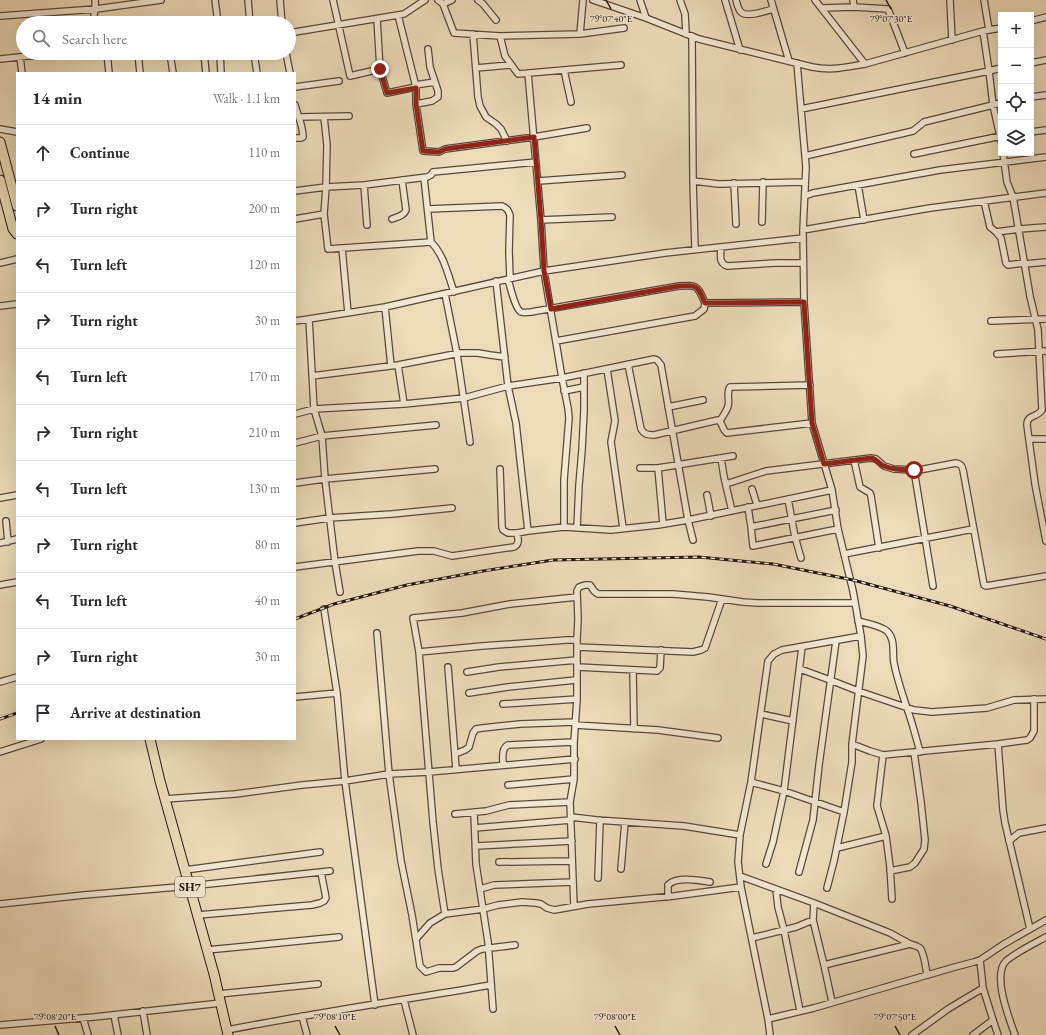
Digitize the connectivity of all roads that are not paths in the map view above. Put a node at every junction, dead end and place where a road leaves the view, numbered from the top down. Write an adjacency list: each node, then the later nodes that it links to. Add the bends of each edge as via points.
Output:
1 (95, 0): 23 (street)
2 (161, 0): 23 (street)
3 (215, 0): 29 (street)
4 (248, 0): 30 (street)
5 (280, 0): 31 (street)
6 (333, 0): 37 (street)
7 (425, 0): 26 (street, via 404,14)
8 (452, 0): 21 (street)
9 (478, 0): 35 (street)
10 (583, 0): 43 (street)
11 (593, 0): 33 (street)
12 (640, 0): 33 (street)
13 (680, 0): 44 (street, via 685,14)
14 (725, 0): 49 (street)
15 (736, 0): 25 (street, via 744,14)
16 (771, 0): 25 (street)
17 (815, 0): 24 (street)
18 (853, 0): 22 (street)
19 (950, 0): 47 (street)
20 (984, 0): 41 (street)
21 (440, 2): 42 (street, via 454,33)
22 (854, 7): 24 (street); 50 (street, via 888,9)
23 (96, 8): 27 (street); 28 (street)
24 (822, 8): 65 (street)
25 (773, 9): 62 (street)
26 (398, 15): 34 (street); 84 (street)
27 (0, 16)
28 (93, 16)
29 (217, 16)
30 (249, 16)
31 (281, 16)
32 (1046, 17): 36 (street)
33 (646, 18): 44 (street)
34 (377, 19): 37 (street); 69 (street)
35 (496, 20)
36 (1034, 20)
37 (338, 24): 40 (street); 69 (street, via 350,76)
38 (624, 28): 43 (street)
39 (998, 29): 41 (street)
40 (296, 31)
41 (986, 31): 47 (street); 72 (street)
42 (473, 34): 45 (street); 68 (street)
43 (580, 34): 45 (street)
44 (686, 34): 46 (street)
45 (500, 36): 66 (street, via 505,56)
46 (692, 36): 49 (street); 119 (street)
47 (952, 40): 50 (street)
48 (428, 49): 83 (street)
49 (740, 50): 62 (street)
50 (905, 53): 65 (street)
51 (16, 57): 52 (street)
52 (0, 59)
53 (20, 60): 73 (street)
54 (107, 60): 74 (street)
55 (139, 60): 75 (street)
56 (171, 60): 76 (street)
57 (205, 60): 77 (street)
58 (220, 60): 78 (street)
59 (255, 60): 79 (street)
60 (287, 60): 80 (street)
61 (1046, 60): 63 (street)
62 (789, 61): 64 (street)
63 (1034, 62)
64 (797, 63): 65 (street, via 834,70); 93 (street)
65 (865, 64)
66 (511, 65): 68 (street); 81 (street, via 518,74)
67 (621, 65): 71 (street)
68 (476, 68): 106 (street, via 480,106 486,118 501,129)
69 (380, 69): 84 (street, via 387,93)
70 (998, 69): 72 (street)
71 (564, 70): 81 (street); 88 (street)
72 (989, 71): 91 (street); 93 (street)
73 (22, 72)
74 (108, 72)
75 (140, 72)
76 (173, 72)
77 (206, 72)
78 (221, 72)
79 (257, 72)
80 (290, 72)
81 (528, 73): 103 (street)
82 (339, 81): 85 (street)
83 (435, 82): 84 (street); 89 (street, via 438,97)
84 (416, 86): 89 (street)
85 (296, 87)
86 (1046, 95): 87 (street)
87 (1034, 97)
88 (571, 102)
89 (416, 104): 106 (street, via 423,151 439,152 445,149)
90 (998, 104): 91 (street)
91 (993, 105): 97 (street); 109 (street, via 924,122 913,131)
92 (296, 108): 95 (street)
93 (801, 109): 109 (street)
94 (349, 116): 96 (street)
95 (299, 117): 96 (street); 104 (street, via 303,137)
96 (324, 117): 125 (street, via 327,145)
97 (998, 126)
98 (587, 128): 103 (street)
99 (0, 129): 101 (street)
100 (1046, 130): 102 (street)
101 (16, 132)
102 (1034, 132)
103 (534, 137): 106 (street); 112 (street)
104 (296, 138)
105 (998, 139): 108 (street)
106 (507, 141)
107 (0, 142): 128 (main road)
108 (914, 154)
109 (805, 156): 121 (street)
110 (1003, 156): 113 (street)
111 (1046, 157): 113 (street)
112 (536, 162): 115 (street, via 433,172); 118 (street)
113 (1004, 162): 124 (street, via 940,170); 130 (street, via 1007,182)
114 (622, 175): 118 (street)
115 (424, 178): 117 (street); 133 (street)
116 (0, 180): 128 (main road)
117 (402, 180): 123 (street); 137 (street, via 405,213)
118 (538, 181): 138 (street)
119 (693, 181): 122 (street); 152 (street)
120 (763, 182): 121 (street); 122 (street); 140 (street)
121 (805, 182): 129 (street)
122 (734, 183): 142 (street)
123 (364, 185): 125 (street); 141 (street)
124 (858, 185): 129 (street); 139 (street)
125 (326, 187): 126 (street); 134 (street)
126 (296, 191)
127 (1046, 193): 130 (street)
128 (6, 196): 132 (main road); 147 (main road)
129 (805, 196): 145 (street)
130 (1013, 197): 131 (street); 144 (street)
131 (984, 201): 139 (street); 146 (street, via 989,224)
132 (16, 205)
133 (428, 209): 149 (street); 159 (street, via 505,207 510,215)
134 (324, 214): 136 (street); 151 (street, via 328,248)
135 (612, 217): 138 (street)
136 (296, 219)
137 (392, 219)
138 (541, 220): 158 (street)
139 (864, 220): 145 (street)
140 (762, 222)
141 (367, 224)
142 (736, 224)
143 (1046, 228): 144 (street)
144 (1019, 229): 146 (street); 157 (street)
145 (803, 230): 148 (street)
146 (996, 232): 157 (street, via 1003,243 1006,263)
147 (16, 233)
148 (803, 238): 150 (street); 156 (street)
149 (431, 242): 151 (street); 161 (street, via 442,256)
150 (721, 247): 152 (street); 156 (street, via 721,260 727,266)
151 (342, 248): 169 (street)
152 (695, 250): 158 (street)
153 (16, 259): 155 (street)
154 (1046, 262): 157 (street)
155 (0, 263)
156 (803, 263): 163 (street)
157 (1025, 264): 171 (street)
158 (544, 271): 159 (street); 168 (street)
159 (509, 278): 160 (street); 168 (street, via 520,311)
160 (496, 281): 161 (street); 180 (street)
161 (454, 292): 162 (street)
162 (445, 294): 167 (street); 178 (street)
163 (804, 302): 164 (street); 188 (street)
164 (705, 303): 168 (street, via 700,290 691,285); 175 (street, via 704,309 695,316)
165 (16, 304): 166 (street)
166 (0, 306)
167 (386, 307): 169 (street); 183 (street)
168 (551, 309): 175 (street)
169 (348, 313): 170 (street)
170 (309, 319): 173 (street); 186 (street)
171 (1036, 319): 172 (street); 174 (street); 176 (street)
172 (1046, 319)
173 (296, 321)
174 (991, 321)
175 (556, 341): 187 (street)
176 (1039, 351): 177 (street); 179 (street); 198 (street, via 1042,410)
177 (1046, 351)
178 (457, 354): 180 (street, via 478,353); 182 (street); 192 (street)
179 (998, 354)
180 (505, 357): 189 (street)
181 (628, 364): 184 (street); 195 (street, via 657,360 661,365); 203 (street, via 643,433 654,435)
182 (398, 365): 183 (street); 194 (street)
183 (391, 366): 186 (street)
184 (607, 369): 185 (street); 243 (street, via 614,405 615,421 611,442)
185 (584, 373): 187 (street); 190 (street)
186 (312, 376): 196 (street)
187 (562, 378): 189 (street); 191 (street)
188 (810, 385): 200 (street, via 730,387 728,406); 201 (street)
189 (508, 386): 192 (street); 246 (street, via 516,423)
190 (584, 388): 191 (street); 241 (street)
191 (564, 391): 240 (street, via 569,418 564,480)
192 (464, 398): 194 (street); 208 (street)
193 (703, 400): 195 (street)
194 (404, 404): 196 (street)
195 (668, 406): 203 (street)
196 (314, 408): 197 (street); 204 (street)
197 (296, 414)
198 (1037, 415): 199 (street); 205 (street, via 1027,421)
199 (1046, 416)
200 (720, 421): 201 (street, via 727,433); 203 (street, via 714,420)
201 (812, 423): 212 (street)
202 (436, 425): 204 (street)
203 (673, 430): 213 (street)
204 (322, 436): 207 (street); 219 (street)
205 (1029, 438): 206 (street); 253 (street)
206 (1046, 439)
207 (296, 442)
208 (470, 442)
209 (733, 456): 210 (street)
210 (721, 458): 213 (street); 221 (street)
211 (854, 460): 212 (street); 218 (street, via 871,458 894,469); 255 (street, via 860,487 871,496)
212 (824, 464): 221 (street, via 766,471); 223 (street)
213 (678, 466): 215 (street); 236 (street)
214 (640, 468): 215 (street)
215 (658, 468): 239 (street)
216 (436, 469): 219 (street)
217 (500, 469): 247 (street, via 502,527 505,532)
218 (914, 470): 245 (street, via 956,463 962,466); 249 (street)
219 (325, 479): 220 (street); 234 (street)
220 (296, 483)
221 (726, 484): 232 (street)
222 (752, 489): 228 (street)
223 (832, 490): 227 (street); 231 (street)
224 (16, 495): 226 (street)
225 (707, 495): 233 (street)
226 (0, 498)
227 (788, 499): 228 (street); 235 (street)
228 (757, 506): 229 (street)
229 (748, 507): 232 (street); 242 (street)
230 (452, 508): 234 (street)
231 (836, 510): 235 (street); 244 (street)
232 (732, 511): 233 (street)
233 (711, 516): 236 (street)
234 (329, 518): 238 (street); 258 (street)
235 (792, 519): 242 (street); 248 (street)
236 (688, 520): 239 (street); 251 (street)
237 (6, 521): 252 (street)
238 (296, 523)
239 (663, 524): 243 (street)
240 (564, 527): 241 (street); 246 (street)
241 (577, 527): 243 (street, via 611,530)
242 (752, 527): 248 (street, via 753,546)
243 (623, 528)
244 (838, 529): 248 (street); 256 (street)
245 (973, 529): 249 (street); 260 (street, via 986,586)
246 (528, 531): 247 (street)
247 (517, 533): 258 (street, via 518,544 514,547 452,556 434,551 418,551)
248 (795, 537): 257 (street)
249 (925, 538): 255 (street); 263 (street)
250 (16, 539): 252 (street)
251 (694, 540)
252 (8, 542): 254 (street)
253 (1046, 542)
254 (0, 543)
255 (879, 548): 256 (street)
256 (844, 554): 267 (street)
257 (801, 558)
258 (335, 562): 259 (street); 264 (street)
259 (296, 567)
260 (1046, 576)
261 (16, 582): 262 (street)
262 (0, 585)
263 (933, 586)
264 (340, 592)
265 (577, 597): 266 (street, via 579,587 590,585 598,594 673,594); 272 (street); 277 (street, via 414,618)
266 (722, 600): 267 (street, via 758,603); 276 (street, via 705,648 693,652)
267 (854, 603): 269 (street)
268 (324, 609): 289 (street)
269 (858, 621): 271 (street); 296 (street, via 881,628 891,637 894,662)
270 (377, 633): 315 (street)
271 (862, 636): 273 (street); 288 (street, via 863,656)
272 (577, 640): 274 (street); 277 (street)
273 (836, 641): 275 (street); 286 (street)
274 (577, 647): 276 (street); 278 (street)
275 (802, 647): 281 (street); 297 (street, via 782,650 768,661)
276 (661, 650): 282 (street, via 658,670)
277 (419, 652): 314 (street)
278 (577, 660): 280 (street); 283 (street)
279 (448, 667): 309 (street)
280 (577, 667): 282 (street); 285 (street)
281 (800, 669): 286 (street); 298 (street)
282 (633, 670): 300 (street)
283 (467, 672)
284 (16, 677): 287 (street)
285 (576, 680): 290 (street); 292 (street)
286 (830, 680): 288 (street); 323 (street)
287 (0, 682)
288 (858, 691): 296 (street); 305 (street)
289 (337, 693): 291 (street); 317 (street)
290 (469, 693)
291 (296, 697)
292 (577, 699): 295 (street); 299 (street)
293 (1034, 699): 294 (street); 296 (street, via 1014,700 987,708 932,712); 306 (street, via 1033,734 1027,740)
294 (1046, 699)
295 (503, 704)
296 (907, 708): 308 (street)
297 (761, 714): 298 (street); 318 (street)
298 (793, 721): 320 (street)
299 (575, 723): 300 (street); 304 (street); 309 (street, via 520,724 476,729 469,747)
300 (634, 729): 301 (street)
301 (718, 738)
302 (38, 740): 307 (street)
303 (150, 740): 321 (main road, SH7)
304 (574, 742): 311 (street); 312 (street, via 508,745 503,749)
305 (852, 744): 310 (street); 325 (street, via 852,762)
306 (998, 744): 308 (street); 335 (street, via 1003,810)
307 (0, 752)
308 (917, 752): 310 (street); 345 (street, via 924,849 915,863)
309 (455, 754): 313 (street)
310 (883, 755): 333 (street, via 877,806)
311 (575, 759): 312 (street); 316 (street)
312 (503, 765): 313 (street)
313 (456, 769): 314 (street)
314 (429, 772): 315 (street); 363 (street)
315 (389, 774): 317 (street); 372 (street, via 401,861)
316 (574, 779): 319 (street); 322 (street)
317 (345, 781): 321 (street); 386 (street)
318 (751, 782): 320 (street); 332 (street)
319 (508, 785)
320 (784, 791): 323 (street); 341 (street)
321 (165, 799): 343 (main road, SH7)
322 (570, 802): 324 (street, via 509,805); 327 (street)
323 (814, 802): 325 (street); 347 (street, via 811,830)
324 (474, 812): 326 (street); 330 (street)
325 (844, 812): 337 (street)
326 (454, 814)
327 (571, 818): 328 (street); 330 (street); 334 (street)
328 (600, 820): 329 (street); 349 (street)
329 (625, 822): 332 (street, via 684,826); 342 (street)
330 (475, 828): 336 (street)
331 (1046, 828): 335 (street, via 1019,833)
332 (740, 834): 348 (street)
333 (886, 836): 337 (street); 345 (street)
334 (572, 841): 336 (street); 339 (street)
335 (1009, 841): 367 (street)
336 (476, 846): 355 (street)
337 (836, 848): 354 (street)
338 (320, 852): 343 (street)
339 (572, 861): 340 (street); 350 (street)
340 (499, 862)
341 (766, 864)
342 (621, 869)
343 (185, 870): 352 (main road, SH7)
344 (330, 870): 346 (street)
345 (890, 871): 358 (street)
346 (321, 872): 352 (street); 364 (street, via 326,898 320,903)
347 (799, 872)
348 (740, 876): 353 (street); 356 (street)
349 (598, 878)
350 (573, 882): 355 (street, via 494,885); 361 (street)
351 (710, 882): 357 (street, via 673,880 668,884)
352 (190, 886): 360 (street); 364 (main road, SH7)
353 (741, 887): 357 (street); 371 (street)
354 (827, 888)
355 (480, 889): 362 (street)
356 (776, 890): 359 (street); 368 (street)
357 (668, 897): 361 (street)
358 (892, 899)
359 (814, 903): 365 (street); 373 (street)
360 (0, 904)
361 (574, 906): 362 (street, via 554,910 541,904 522,902)
362 (483, 909): 363 (street); 375 (street)
363 (445, 914): 372 (street, via 430,923)
364 (198, 916): 376 (main road, SH7)
365 (813, 920): 368 (street); 378 (street)
366 (1046, 920): 367 (street)
367 (1030, 929): 377 (street)
368 (784, 930): 371 (street); 389 (street)
369 (339, 937): 376 (street)
370 (1046, 937): 406 (street, via 1012,957 1002,967 1001,988)
371 (752, 938): 393 (street)
372 (416, 939): 375 (street, via 420,966 426,972 456,967 477,951)
373 (910, 944): 378 (street); 379 (street, via 920,948)
374 (515, 945): 375 (street)
375 (489, 947): 381 (street)
376 (207, 950): 383 (main road, SH7)
377 (980, 960): 379 (street); 382 (street)
378 (824, 965): 385 (street)
379 (927, 975): 385 (street)
380 (318, 984): 383 (street)
381 (491, 985): 384 (street); 387 (street)
382 (983, 988): 394 (street); 403 (street)
383 (220, 998): 388 (street); 396 (main road, SH7)
384 (404, 1000): 386 (street); 401 (street)
385 (832, 1002): 389 (street)
386 (375, 1005): 391 (street)
387 (493, 1009)
388 (144, 1011): 390 (street); 399 (street)
389 (800, 1011): 393 (street)
390 (114, 1015): 392 (street); 398 (street)
391 (302, 1016): 396 (street); 400 (street)
392 (83, 1018): 395 (street); 397 (street)
393 (768, 1019): 402 (street)
394 (992, 1020): 404 (street); 405 (street)
395 (0, 1025)
396 (228, 1032)
397 (88, 1035)
398 (118, 1035)
399 (147, 1035)
400 (307, 1035)
401 (414, 1035)
402 (770, 1035)
403 (912, 1035)
404 (973, 1035)
405 (998, 1035)
406 (1015, 1035)

